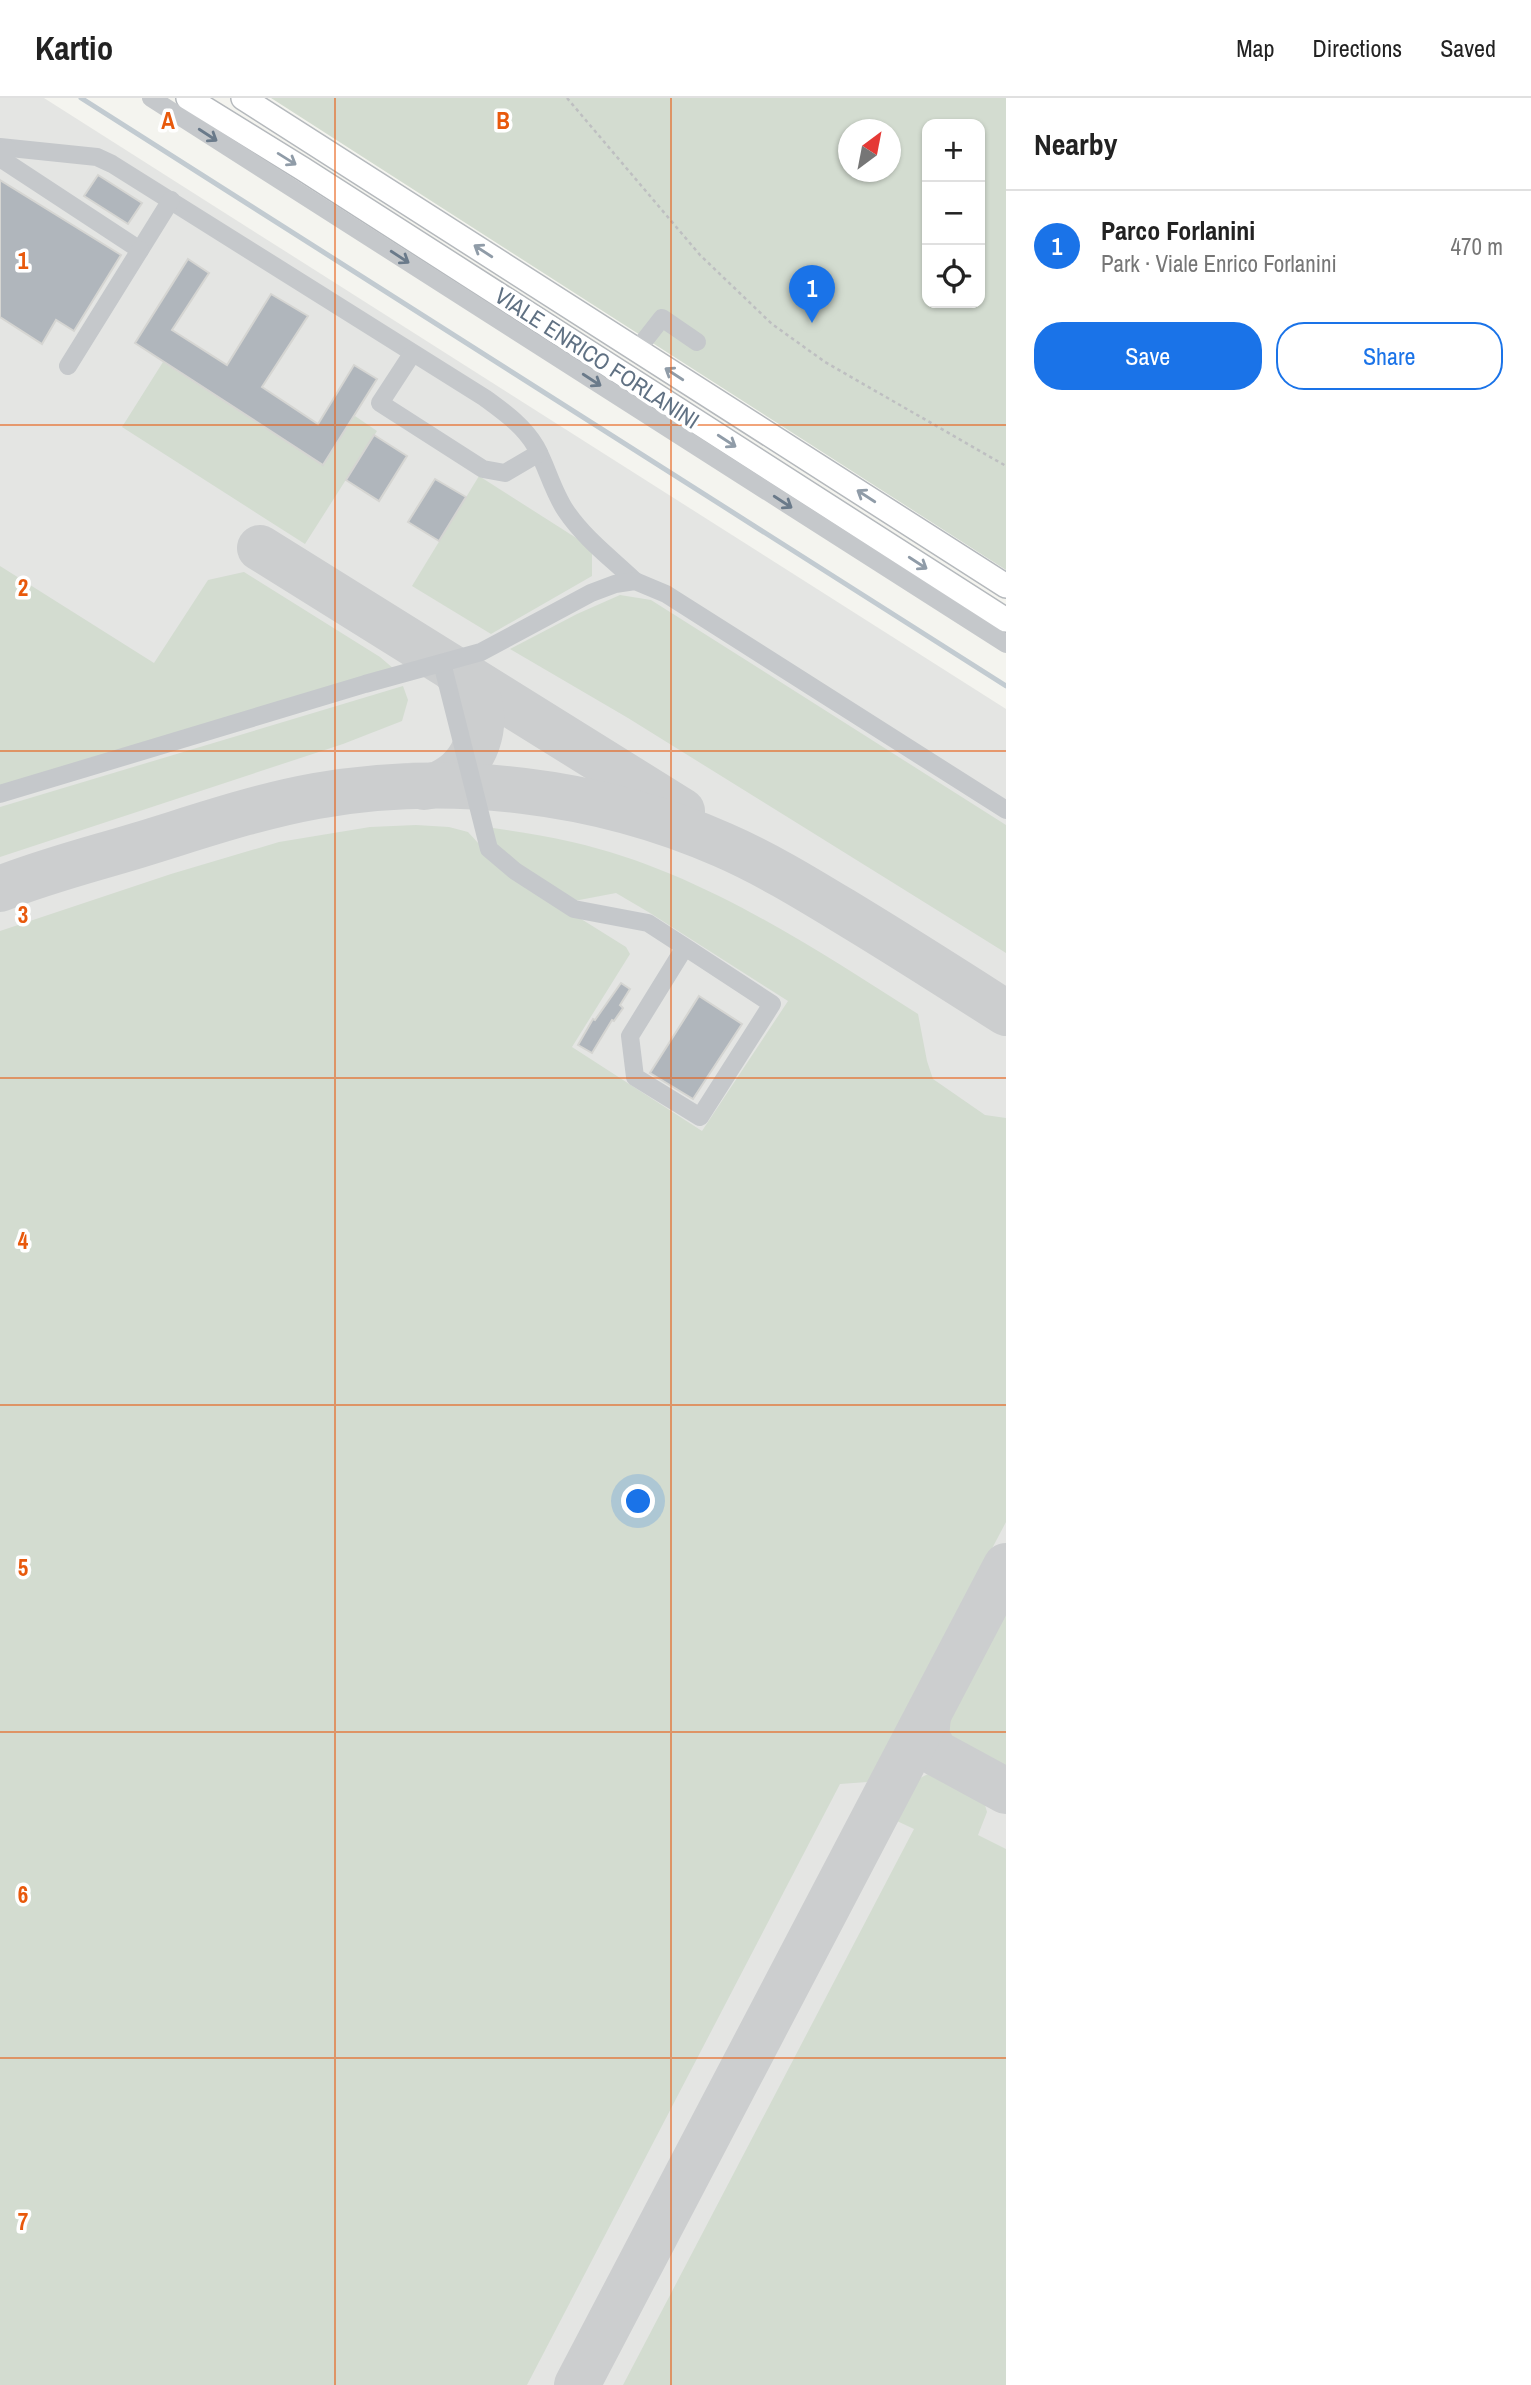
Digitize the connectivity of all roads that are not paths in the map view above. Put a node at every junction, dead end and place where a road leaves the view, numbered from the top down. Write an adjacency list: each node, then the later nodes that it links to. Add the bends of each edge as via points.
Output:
1 (150, 98): 15 (lane, one-way to 15)
2 (188, 98): 14 (main road, VIALE ENRICO FORLANINI, one-way to 14)
3 (243, 98): 8 (main road, VIALE ENRICO FORLANINI, one-way to 3)
4 (4, 148): 5 (lane, via 97,157); 6 (lane, via 6,162)
5 (171, 200): 6 (lane); 9 (lane)
6 (140, 250): 10 (lane)
7 (697, 342): 8 (lane, via 662,318)
8 (637, 350): 13 (main road, VIALE ENRICO FORLANINI, one-way to 8)
9 (412, 354): 11 (lane, via 510,416); 11 (lane, via 380,403 483,469 505,473)
10 (68, 366)
11 (538, 453): 12 (lane, via 566,511)
12 (635, 581): 16 (lane, via 591,593 481,652); 18 (lane, via 666,594)
13 (1006, 586)
14 (1006, 620)
15 (1006, 644)
16 (442, 663): 17 (lane); 19 (lane, via 489,849 574,909 648,923)
17 (0, 794)
18 (1006, 810)
19 (685, 947): 19 (lane, via 630,1036 635,1077 699,1117 772,1004)

